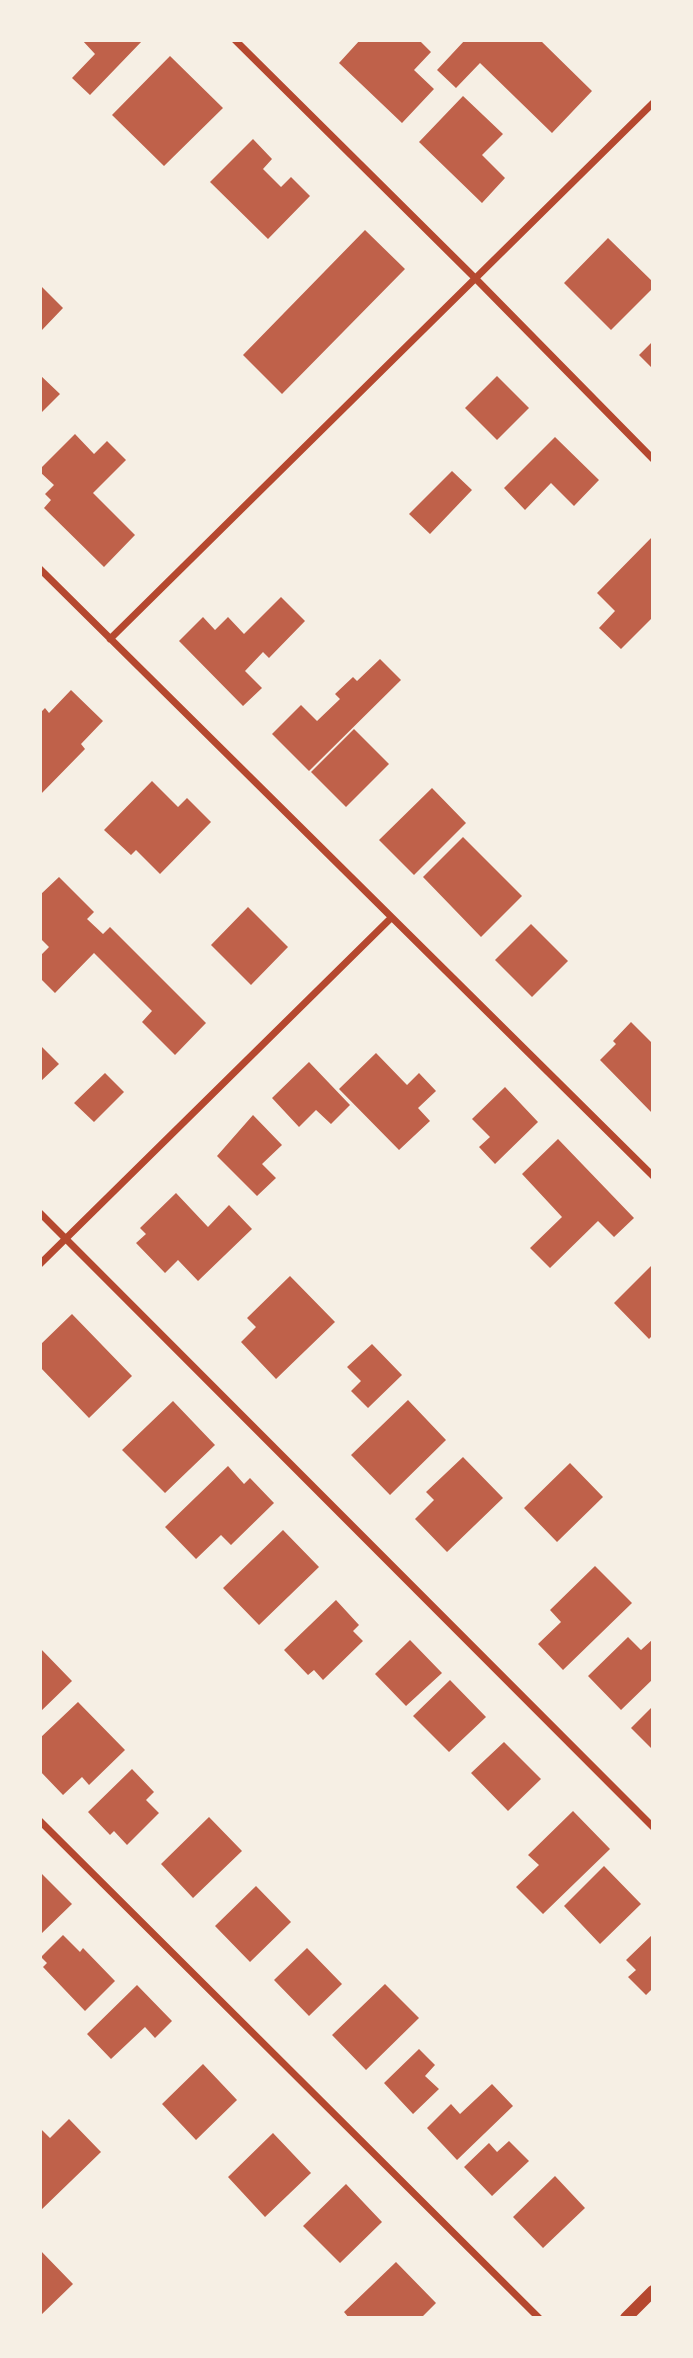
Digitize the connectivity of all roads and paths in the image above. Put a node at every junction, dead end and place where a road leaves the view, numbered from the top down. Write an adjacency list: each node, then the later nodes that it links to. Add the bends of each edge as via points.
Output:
1 (235, 40): 3 (street)
2 (653, 103): 3 (street)
3 (475, 278): 4 (street); 6 (street)
4 (653, 459)
5 (40, 569): 6 (street)
6 (110, 639): 7 (street)
7 (391, 918): 8 (street); 10 (street)
8 (653, 1177)
9 (40, 1213): 10 (street)
10 (66, 1239): 11 (street); 13 (street)
11 (40, 1264)
12 (40, 1821): 15 (street)
13 (653, 1827)
14 (653, 2291): 16 (street)
15 (539, 2318)
16 (626, 2318)

